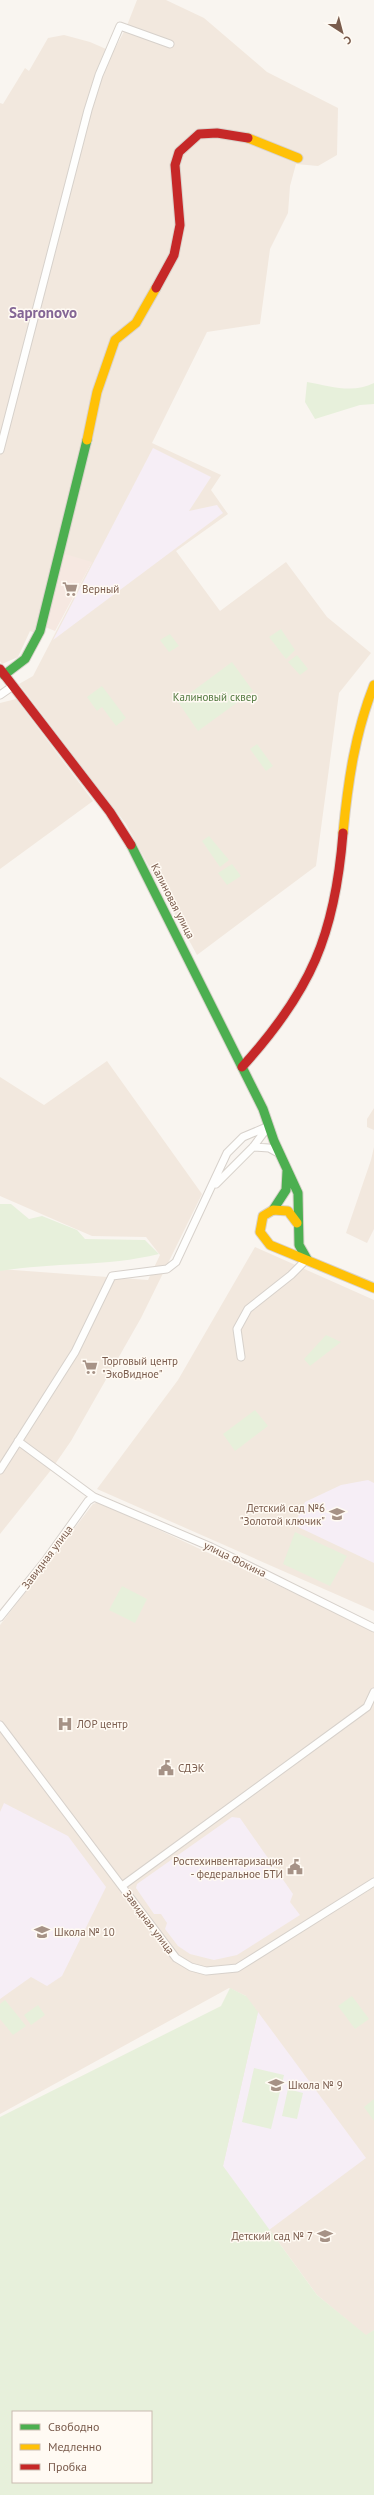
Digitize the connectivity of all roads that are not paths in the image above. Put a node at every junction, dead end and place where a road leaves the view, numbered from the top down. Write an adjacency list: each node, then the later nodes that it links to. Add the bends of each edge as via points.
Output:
1 (170, 44): 3 (street, via 120,26 84,124)
2 (298, 158): 4 (street, via 255,139 217,133 199,134 179,152 175,165 180,225 174,255 136,323 115,340 97,392 82,465 40,631 25,659)
3 (0, 450)
4 (2, 672): 6 (street, Калиновая улица)
5 (374, 685): 8 (street, via 364,708 349,763 340,873 323,946 297,1000 281,1024)
6 (13, 686): 7 (street); 8 (street, Калиновая улица, via 125,835)
7 (0, 695)
8 (242, 1066): 9 (street, Калиновая улица, via 264,1109)
9 (269, 1126): 10 (street); 11 (street, Калиновая улица); 13 (street, via 243,1137 232,1147)
10 (253, 1147): 11 (street, via 269,1148); 13 (street)
11 (280, 1154): 12 (street, Калиновая улица)
12 (286, 1167): 14 (street, via 286,1190); 15 (street, Калиновая улица, via 298,1194)
13 (213, 1187): 20 (street, via 176,1262 167,1269 112,1276 75,1352)
14 (273, 1210): 15 (street, via 288,1211); 16 (street, via 263,1216 259,1227 265,1242)
15 (297, 1227): 16 (street, via 292,1241 282,1247); 17 (street, Калиновая улица, via 299,1245)
16 (276, 1247): 17 (street)
17 (307, 1259): 18 (street); 19 (street, via 248,1310 237,1329)
18 (374, 1288)
19 (241, 1357)
20 (18, 1441): 21 (street); 22 (street, улица Фокина)
21 (0, 1470)
22 (94, 1497): 23 (street, Завидная улица, via 88,1501 45,1562); 24 (street, улица Фокина, via 211,1547)
23 (0, 1617)
24 (374, 1628)
25 (374, 1692): 27 (street, via 367,1707)
26 (0, 1725): 27 (street, Завидная улица)
27 (122, 1886): 28 (street, Завидная улица, via 176,1958 191,1967 206,1971 237,1968)
28 (373, 1886)

